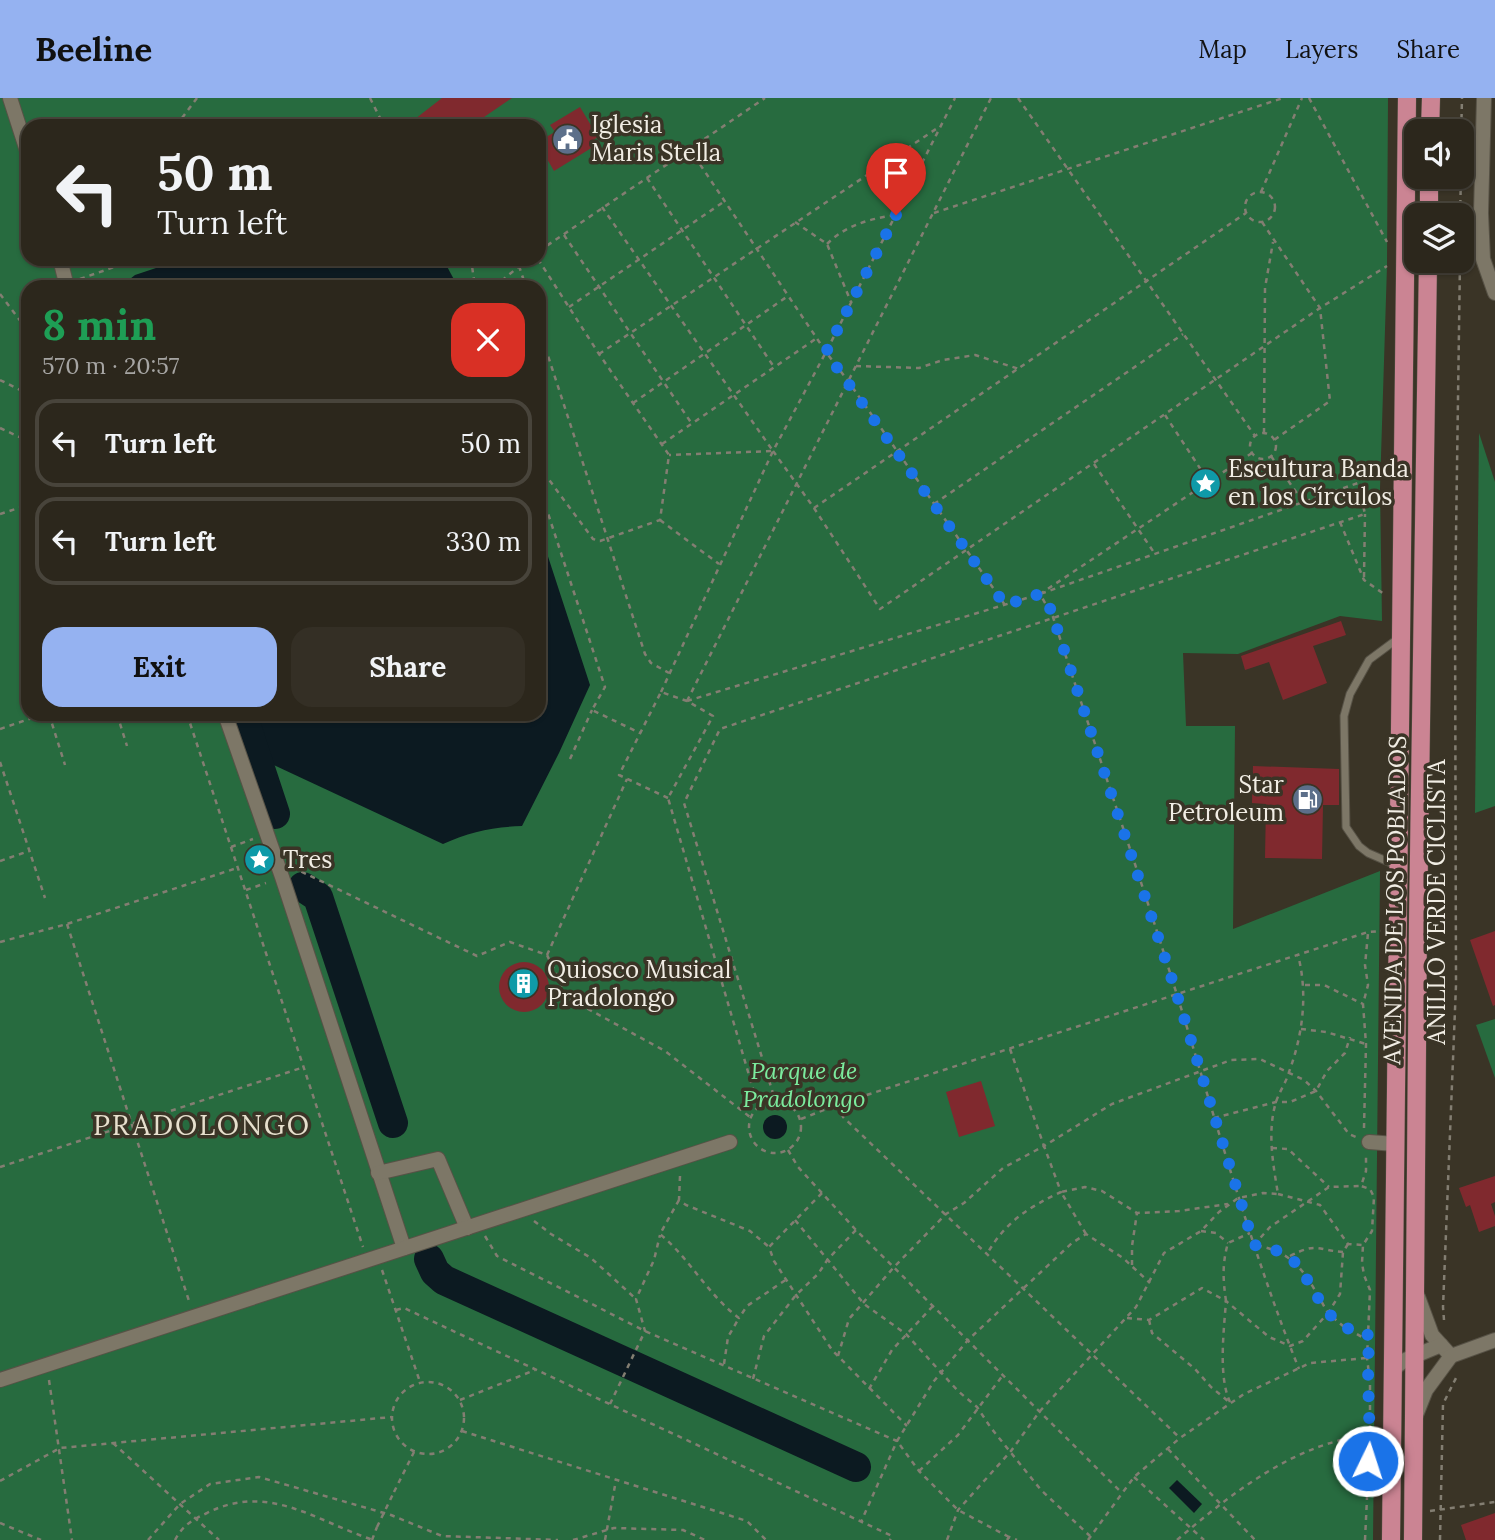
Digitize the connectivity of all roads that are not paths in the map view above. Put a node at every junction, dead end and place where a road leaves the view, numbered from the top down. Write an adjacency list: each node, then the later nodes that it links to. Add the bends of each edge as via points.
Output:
1 (10, 98): 6 (street)
2 (1407, 98): 9 (main road, AVENIDA DE LOS POBLADOS)
3 (1431, 98): 5 (main road)
4 (1484, 99): 8 (street, via 1480,213 1483,259)
5 (1430, 119)
6 (21, 132)
7 (1428, 273): 18 (main road, AVENIDA DE LOS POBLADOS)
8 (1495, 293)
9 (1401, 636): 11 (main road, AVENIDA DE LOS POBLADOS); 11 (lane, via 1369,660 1344,716 1346,827 1368,853)
10 (227, 721): 15 (street)
11 (1398, 866): 14 (main road, AVENIDA DE LOS POBLADOS)
12 (730, 1142): 16 (street)
13 (1369, 1142): 14 (street)
14 (1395, 1144): 22 (main road, AVENIDA DE LOS POBLADOS)
15 (377, 1173): 16 (street, via 438,1159); 17 (street)
16 (474, 1225): 17 (street)
17 (404, 1248): 23 (street)
18 (1416, 1285): 20 (street, via 1432,1335); 21 (main road, AVENIDA DE LOS POBLADOS)
19 (1495, 1340): 20 (street)
20 (1446, 1351): 21 (street); 24 (street)
21 (1415, 1356): 22 (street); 24 (main road, AVENIDA DE LOS POBLADOS)
22 (1393, 1369): 25 (main road, AVENIDA DE LOS POBLADOS)
23 (0, 1380)
24 (1415, 1419): 26 (main road, AVENIDA DE LOS POBLADOS)
25 (1391, 1540)
26 (1413, 1540)

